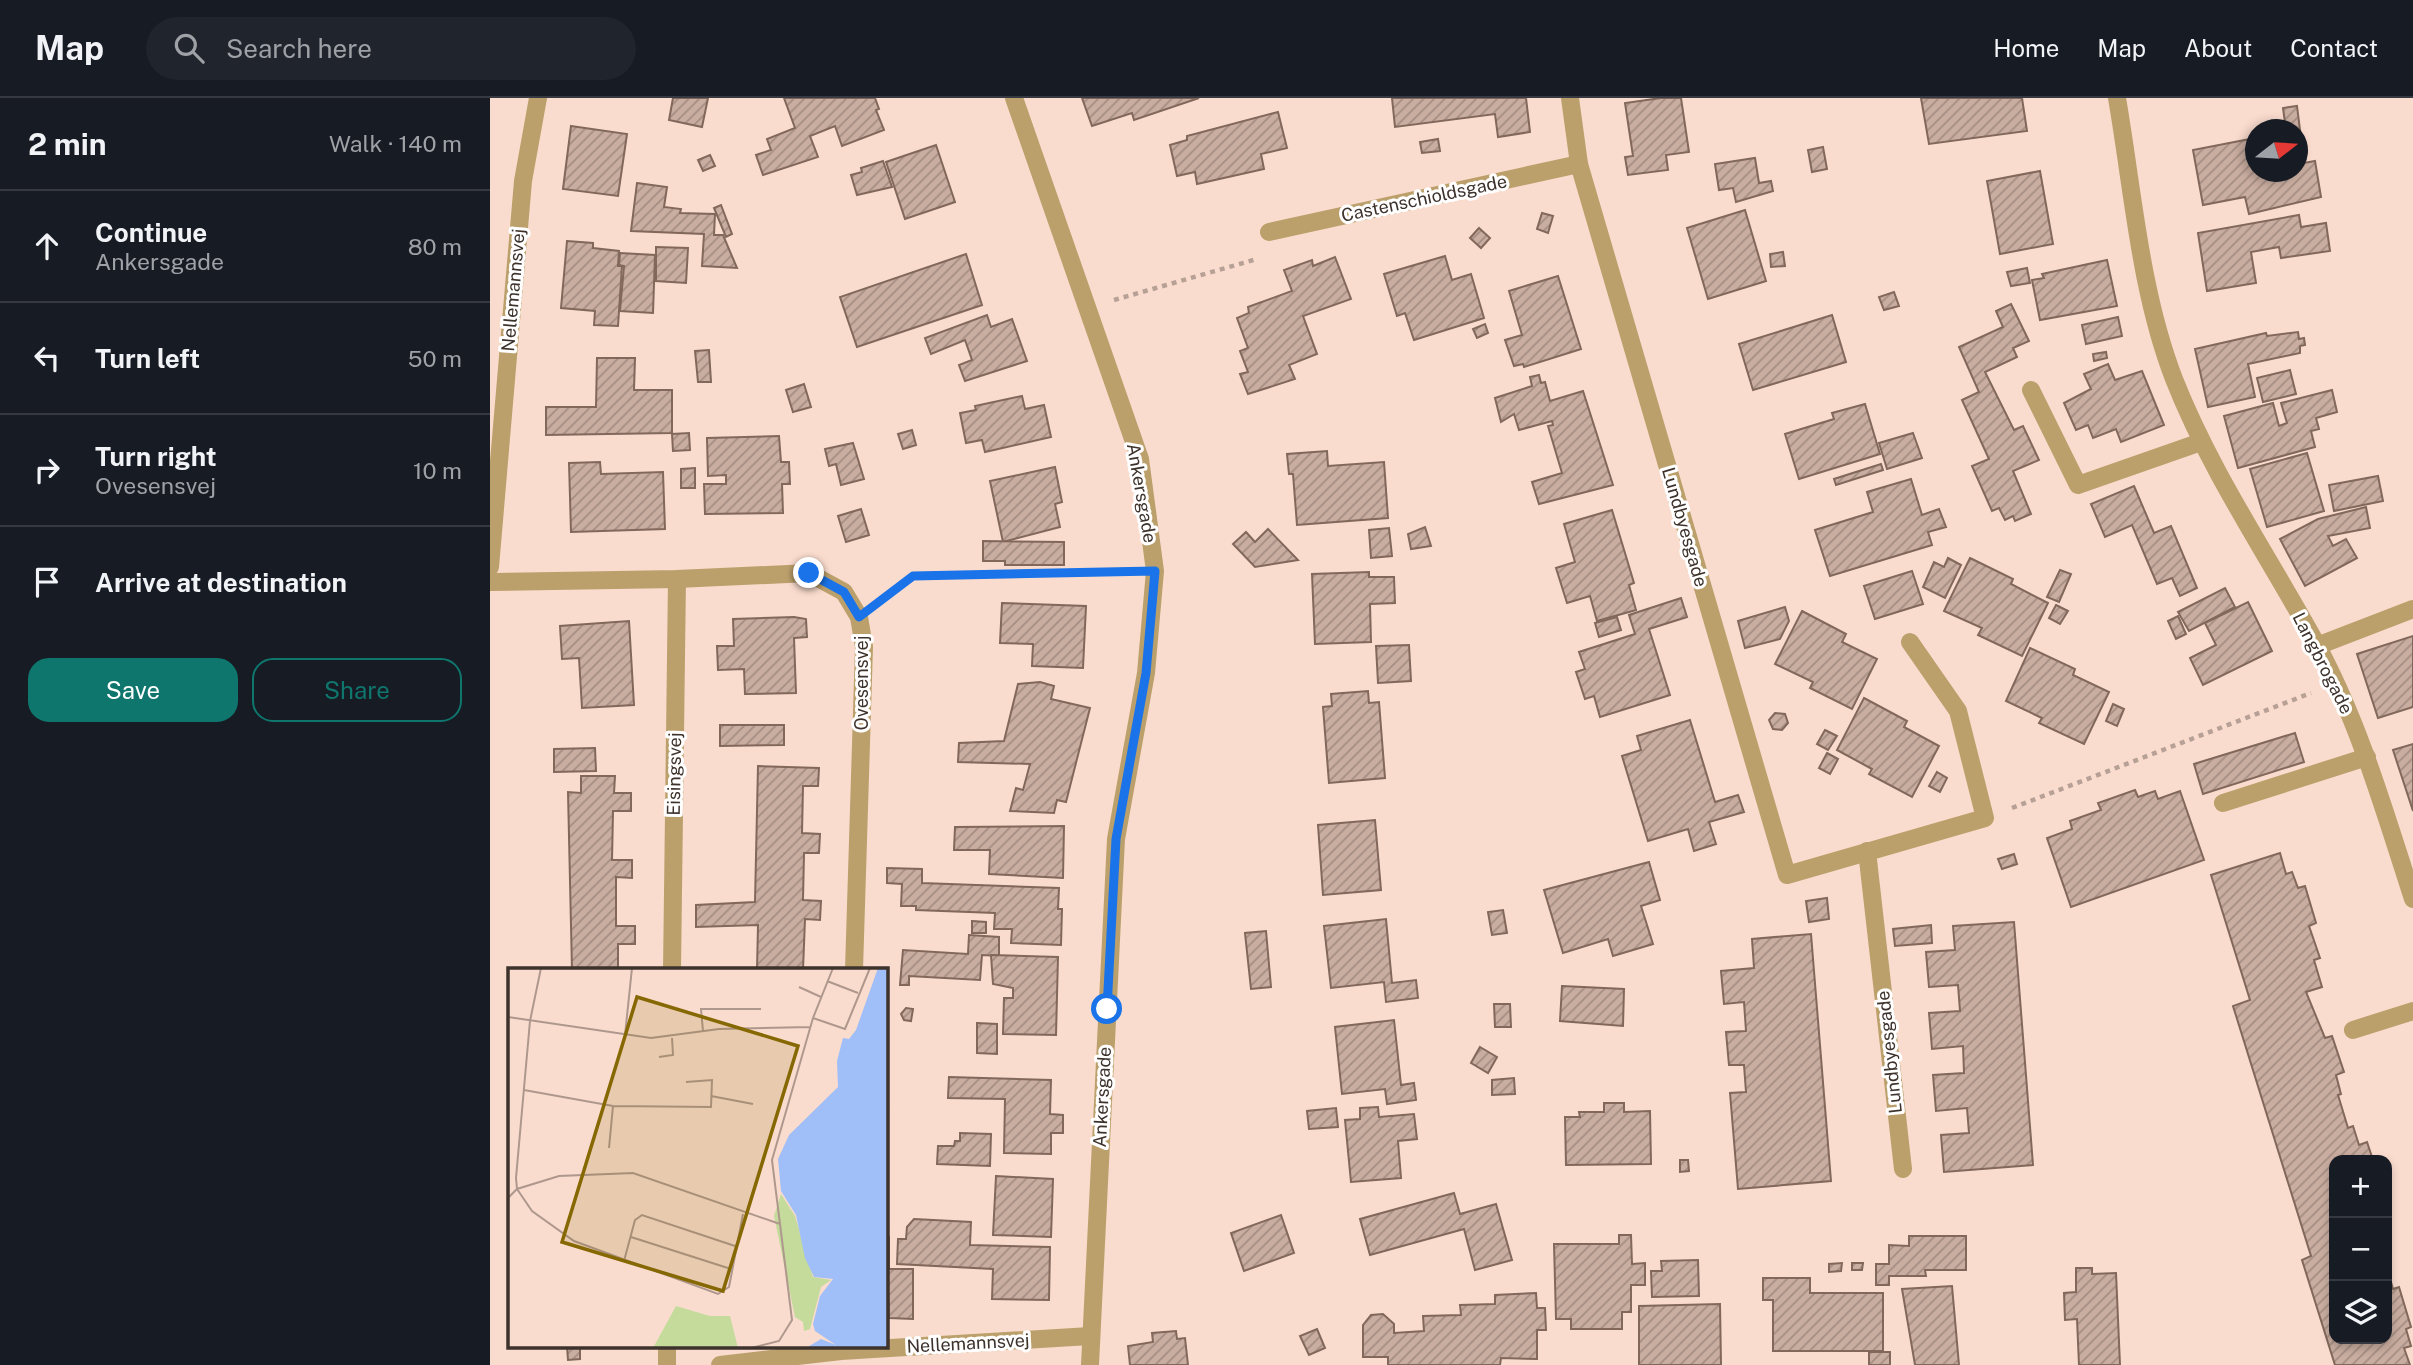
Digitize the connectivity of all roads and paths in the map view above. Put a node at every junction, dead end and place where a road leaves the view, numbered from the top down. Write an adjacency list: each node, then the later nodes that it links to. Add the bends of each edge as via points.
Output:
1 (538, 98): 10 (street, Nellemannsvej, via 523,181)
2 (1014, 98): 7 (street, Ankersgade)
3 (1570, 98): 5 (street, Lundbyesgade)
4 (2117, 98): 9 (street, Langbrogade, via 2149,287 2173,376)
5 (1579, 164): 6 (street, Castenschioldsgade); 22 (street, Lundbyesgade, via 1787,875)
6 (1269, 232): 7 (path, via 1262,257)
7 (1089, 307): 11 (street, Ankersgade, via 1140,459)
8 (2031, 390): 9 (street, via 2078,485)
9 (2201, 442): 17 (street, Langbrogade)
10 (490, 567)
11 (1155, 571): 15 (path, via 913,576); 29 (street, Ankersgade, via 1146,673 1116,839)
12 (677, 579): 13 (street, Ovesensvej); 15 (street, Ovesensvej, via 809,573 844,592); 24 (street, Eisingsvej)
13 (490, 582)
14 (2413, 609): 17 (street)
15 (859, 617): 25 (street, Ovesensvej, via 864,647)
16 (1910, 642): 21 (street, via 1958,711)
17 (2318, 646): 18 (street, Langbrogade)
18 (2336, 683): 19 (street, Langbrogade); 21 (path)
19 (2367, 757): 20 (street); 23 (street, Langbrogade)
20 (2222, 803)
21 (1985, 818): 22 (street, Lundbyesgade)
22 (1867, 851): 28 (street, Lundbyesgade)
23 (2413, 899)
24 (672, 968)
25 (854, 968)
26 (2413, 1011): 27 (street)
27 (2353, 1030)
28 (1902, 1169)
29 (1090, 1336): 30 (street, Nellemannsvej); 33 (street, Ankersgade)
30 (887, 1346)
31 (841, 1348): 32 (street, Nellemannsvej)
32 (720, 1365)
33 (1090, 1365)

